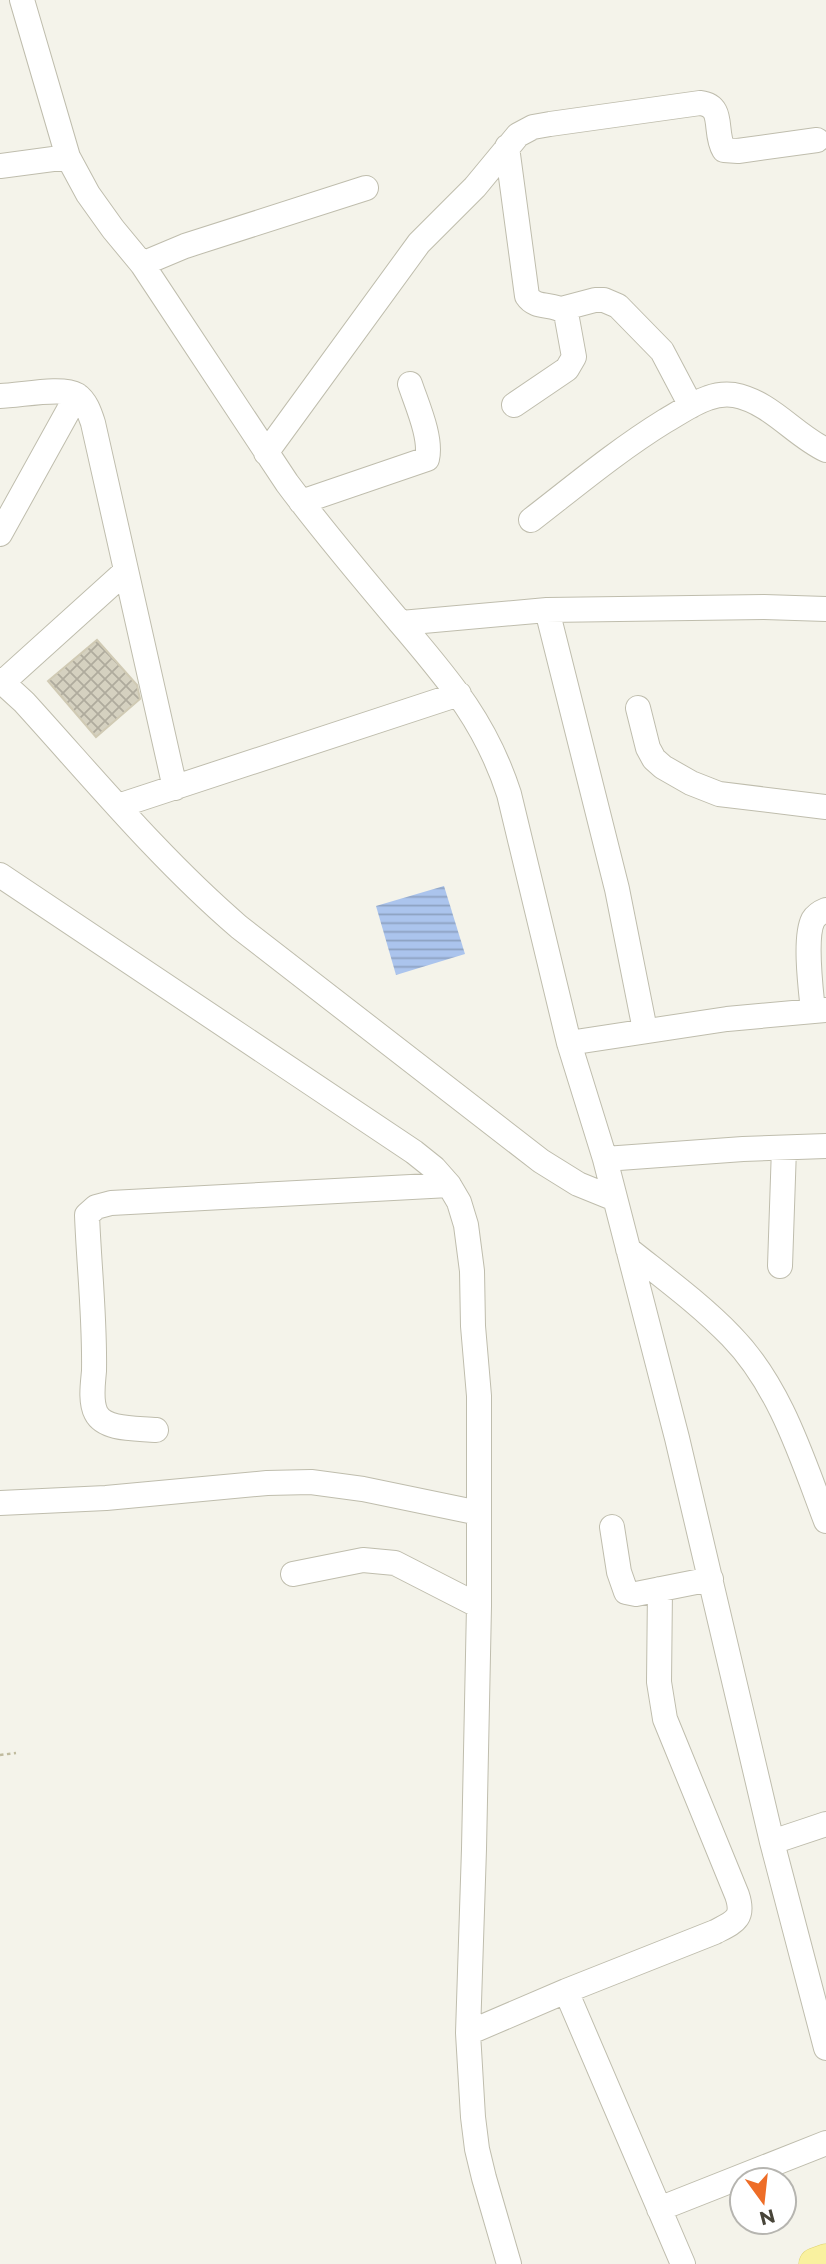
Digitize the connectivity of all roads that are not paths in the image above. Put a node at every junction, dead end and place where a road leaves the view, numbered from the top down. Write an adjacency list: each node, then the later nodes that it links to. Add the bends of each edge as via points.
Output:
1 (22, 0): 4 (street)
2 (817, 140): 3 (street, via 730,152 720,144 714,108 700,103 533,127)
3 (507, 146): 8 (street, via 527,296 535,304); 15 (street, via 475,187 419,243)
4 (68, 157): 5 (street); 7 (street, via 88,194)
5 (0, 166)
6 (366, 188): 7 (street)
7 (142, 264): 15 (street)
8 (561, 309): 12 (street, via 568,319 571,364); 13 (street, via 595,300 618,306 662,351)
9 (410, 384): 16 (street, via 427,438 427,459)
10 (77, 395): 11 (street); 18 (street); 19 (street, via 93,423)
11 (0, 397)
12 (514, 405)
13 (691, 406): 14 (street, via 721,395 754,401); 17 (street)
14 (826, 450)
15 (266, 453): 16 (street)
16 (301, 502): 22 (street)
17 (531, 520)
18 (0, 534)
19 (126, 571): 23 (street); 26 (street)
20 (826, 609): 21 (street)
21 (547, 610): 22 (street); 32 (street, via 617,888)
22 (401, 623): 24 (street)
23 (1, 681): 27 (street)
24 (459, 694): 26 (street); 33 (street, via 482,729 509,794)
25 (638, 708): 28 (street, via 653,758 691,783 719,794)
26 (175, 788): 27 (street)
27 (118, 806): 38 (street, via 199,893 239,927 541,1161 578,1184)
28 (826, 807)
29 (0, 875): 37 (street, via 414,1152)
30 (826, 910): 31 (street, via 813,920 810,935 809,967)
31 (819, 1011): 32 (street)
32 (645, 1030): 33 (street)
33 (569, 1043): 36 (street)
34 (826, 1146): 35 (street)
35 (784, 1148): 36 (street); 40 (street)
36 (605, 1159): 38 (street)
37 (449, 1185): 41 (street, via 96,1206 87,1215 96,1415 120,1427); 43 (street, via 466,1225 472,1271)
38 (615, 1199): 39 (street)
39 (628, 1249): 44 (street, via 710,1316 752,1362 793,1435); 47 (street)
40 (780, 1266)
41 (156, 1430)
42 (0, 1503): 43 (street, via 311,1482)
43 (479, 1513): 49 (street)
44 (826, 1521)
45 (612, 1527): 48 (street, via 626,1592)
46 (293, 1574): 49 (street, via 363,1560 395,1563)
47 (711, 1579): 48 (street); 51 (street)
48 (660, 1590): 52 (street, via 659,1682 665,1719 737,1895 739,1916 715,1932)
49 (479, 1606): 53 (street)
50 (826, 1824): 51 (street)
51 (772, 1842): 54 (street)
52 (566, 1991): 53 (street); 56 (street)
53 (468, 2033): 58 (street, via 478,2149)
54 (826, 2048)
55 (826, 2143): 56 (street)
56 (659, 2208): 59 (street)
57 (826, 2260): 60 (main road)
58 (509, 2264)
59 (684, 2264)
60 (815, 2264)

